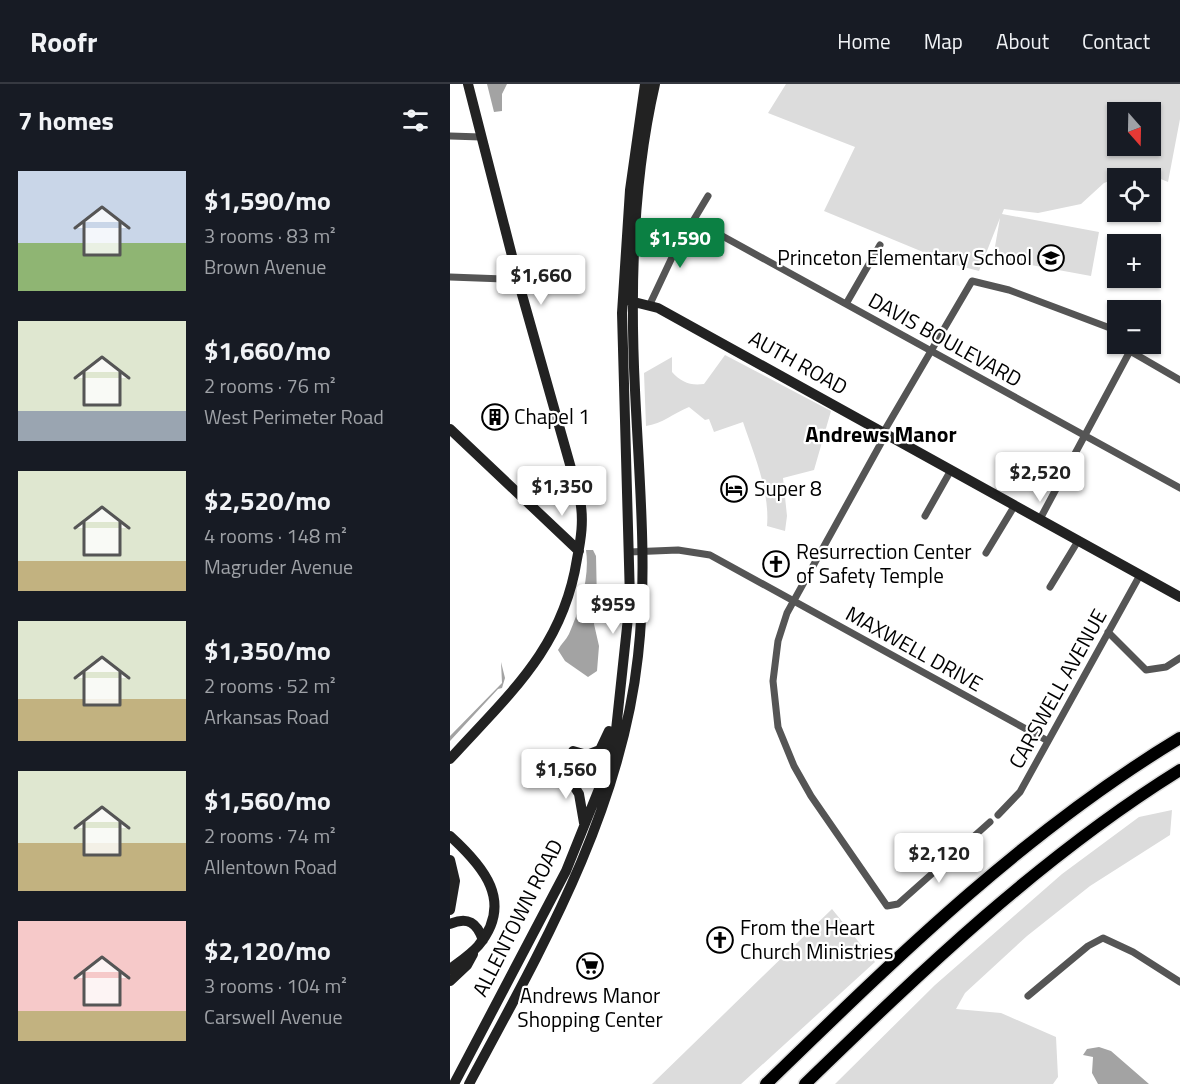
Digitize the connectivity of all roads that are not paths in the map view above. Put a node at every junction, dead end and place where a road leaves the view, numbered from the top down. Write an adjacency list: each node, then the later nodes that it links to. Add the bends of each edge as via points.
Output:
1 (468, 84): 5 (main road)
2 (645, 84): 11 (main road, ALLENTOWN ROAD, via 631,179)
3 (655, 84): 11 (main road, ALLENTOWN ROAD, via 642,163)
4 (450, 136): 5 (street)
5 (481, 136): 9 (main road)
6 (708, 196): 7 (street)
7 (692, 224): 12 (street); 13 (street, DAVIS BOULEVARD, via 706,227)
8 (880, 245): 13 (street)
9 (517, 275): 10 (street, via 504,279); 28 (main road, via 573,484)
10 (450, 277)
11 (628, 300): 12 (main road, AUTH ROAD); 29 (main road, ALLENTOWN ROAD); 30 (main road, ALLENTOWN ROAD)
12 (650, 304): 20 (main road, AUTH ROAD)
13 (846, 304): 15 (street, DAVIS BOULEVARD)
14 (1107, 326): 15 (street, via 981,281 969,282)
15 (930, 351): 20 (street); 21 (street, DAVIS BOULEVARD)
16 (1129, 354): 21 (street)
17 (1140, 354): 18 (street)
18 (1180, 380)
19 (450, 429): 28 (main road)
20 (885, 434): 22 (main road, AUTH ROAD); 35 (street)
21 (1085, 436): 23 (street, DAVIS BOULEVARD); 26 (street)
22 (951, 470): 24 (main road, AUTH ROAD); 25 (street)
23 (1180, 489)
24 (1015, 506): 26 (main road, AUTH ROAD); 31 (street)
25 (925, 516)
26 (1040, 519): 27 (main road, AUTH ROAD)
27 (1078, 541): 32 (main road, AUTH ROAD); 33 (street)
28 (579, 550): 42 (main road, via 565,611 551,641 538,661)
29 (641, 551): 30 (street, MAXWELL DRIVE); 35 (street, MAXWELL DRIVE, via 704,553); 60 (main road, ALLENTOWN ROAD, via 637,664 629,721 612,783 561,910)
30 (628, 552): 38 (main road, ALLENTOWN ROAD, via 628,623)
31 (987, 553)
32 (1140, 575): 34 (main road, AUTH ROAD); 36 (street, CARSWELL AVENUE)
33 (1050, 587)
34 (1180, 597)
35 (793, 601): 40 (street, MAXWELL DRIVE); 46 (street, via 780,630 774,667 774,704 782,740 812,796 883,903 890,907 898,904)
36 (1108, 632): 37 (street, via 1146,670 1159,670); 40 (street, CARSWELL AVENUE)
37 (1180, 658)
38 (622, 681): 41 (main road, via 603,747 587,755); 47 (main road, ALLENTOWN ROAD, via 605,774)
39 (1180, 738): 61 (highway, via 1088,799 985,878)
40 (1048, 741): 45 (street, CARSWELL AVENUE, via 1015,799)
41 (573, 751)
42 (450, 759)
43 (563, 768): 47 (main road, via 579,795)
44 (1180, 770): 62 (highway, via 1103,821 1002,900)
45 (998, 815)
46 (990, 822)
47 (584, 827): 59 (main road, ALLENTOWN ROAD, via 551,903)
48 (450, 836): 52 (main road, via 482,868 492,888 493,920)
49 (450, 861): 50 (main road, via 455,881)
50 (450, 910)
51 (450, 924): 52 (main road, via 471,921 478,927)
52 (479, 944): 53 (main road); 54 (main road); 55 (main road); 56 (main road, via 467,965)
53 (450, 964)
54 (450, 969)
55 (450, 975)
56 (450, 981)
57 (1180, 982): 58 (street, via 1107,938 1098,938)
58 (1028, 996)
59 (454, 1084)
60 (469, 1084)
61 (766, 1084)
62 (805, 1084)

